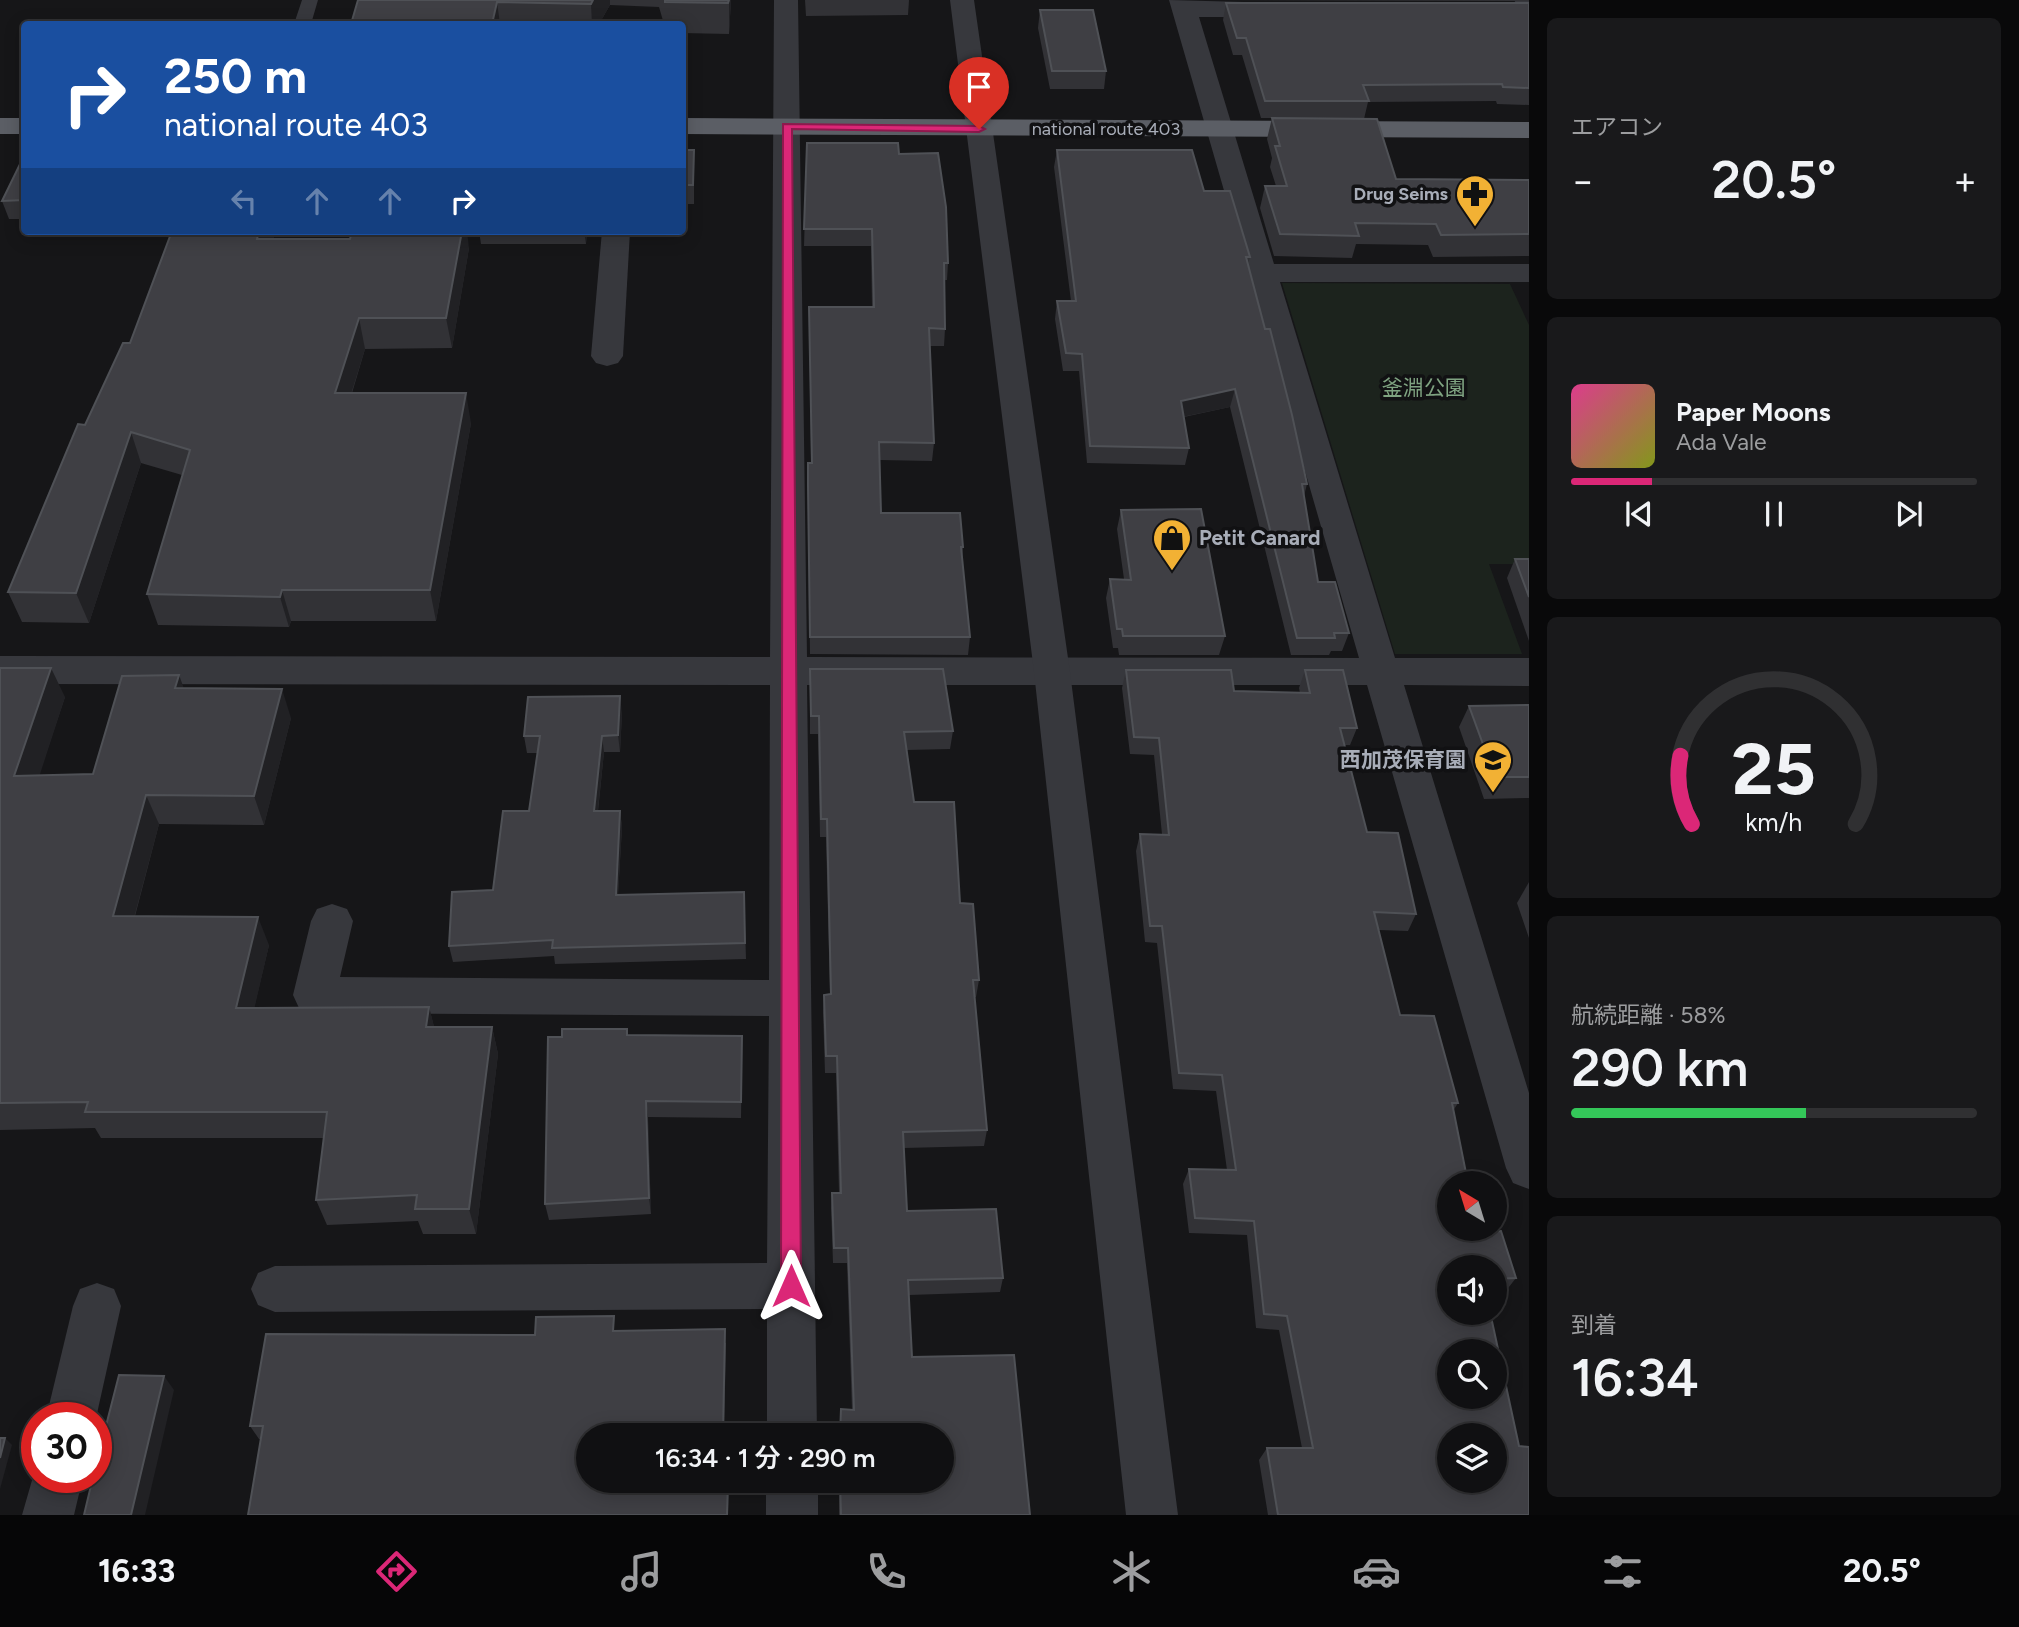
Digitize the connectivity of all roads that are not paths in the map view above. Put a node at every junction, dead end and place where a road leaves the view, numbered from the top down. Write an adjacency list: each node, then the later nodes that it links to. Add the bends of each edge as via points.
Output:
1 (310, 0): 10 (lane)
2 (786, 0): 14 (street)
3 (962, 0): 15 (street)
4 (1526, 0): 6 (street)
5 (1183, 5): 7 (street); 16 (street)
6 (1529, 5)
7 (1294, 10)
8 (1501, 10): 9 (street)
9 (1529, 10)
10 (304, 21)
11 (0, 125): 12 (highway)
12 (21, 126)
13 (686, 126): 14 (highway, national route 403)
14 (787, 126): 15 (highway, national route 403); 23 (street)
15 (979, 129): 16 (highway, national route 403); 24 (street)
16 (1220, 129): 17 (highway, national route 403); 19 (street)
17 (1529, 130)
18 (616, 235): 21 (street)
19 (1262, 273): 20 (street); 25 (street)
20 (1526, 278)
21 (607, 356)
22 (0, 670): 23 (street)
23 (789, 671): 24 (street); 28 (street)
24 (1052, 672): 25 (street); 39 (street)
25 (1381, 672): 26 (street); 29 (street)
26 (1529, 672)
27 (332, 921): 28 (street, via 314,995)
28 (790, 998): 30 (street)
29 (1529, 1168)
30 (791, 1286): 31 (street); 34 (street)
31 (275, 1289)
32 (97, 1306): 33 (street)
33 (75, 1402)
34 (792, 1423)
35 (53, 1493): 37 (street)
36 (792, 1493): 38 (street)
37 (48, 1515)
38 (792, 1515)
39 (1152, 1515)

